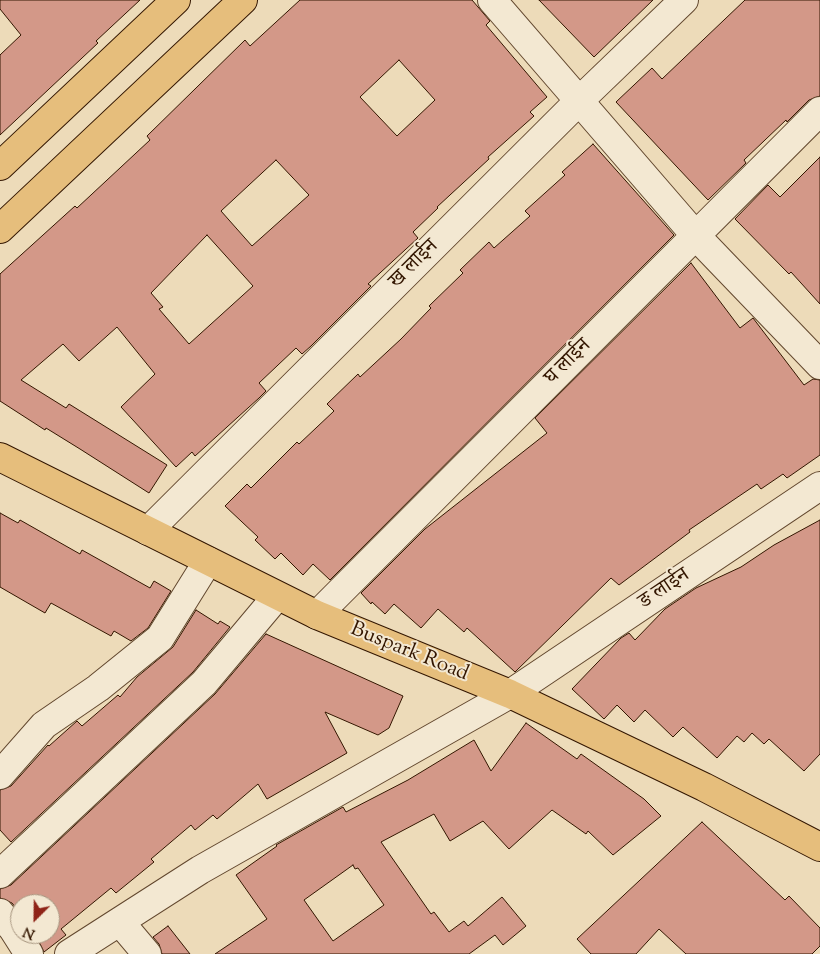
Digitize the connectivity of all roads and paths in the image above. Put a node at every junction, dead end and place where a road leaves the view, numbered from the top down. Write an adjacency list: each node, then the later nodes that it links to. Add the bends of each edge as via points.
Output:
1 (176, 0): 7 (main road)
2 (243, 0): 8 (main road)
3 (492, 0): 5 (street)
4 (684, 0): 5 (street, ख लाईन)
5 (580, 100): 9 (street); 13 (street, ख लाईन)
6 (820, 111): 9 (street, घ लाईन)
7 (0, 166)
8 (0, 229)
9 (696, 236): 10 (street); 16 (street, घ लाईन)
10 (820, 365)
11 (0, 457): 13 (main road, Buspark Road)
12 (820, 486): 17 (street, ङ लाईन)
13 (148, 531): 14 (main road, Buspark Road)
14 (208, 561): 15 (main road, Buspark Road); 18 (street, via 160,638 98,688 44,725)
15 (278, 596): 16 (main road, Buspark Road); 20 (street, via 204,683)
16 (316, 615): 17 (main road, Buspark Road)
17 (510, 694): 19 (main road, Buspark Road); 22 (street, ङ लाईन, via 200,870)
18 (0, 775)
19 (820, 847)
20 (0, 874)
21 (0, 914): 23 (street)
22 (120, 922): 24 (street, ङ लाईन); 25 (street)
23 (29, 954)
24 (69, 954)
25 (147, 954)

